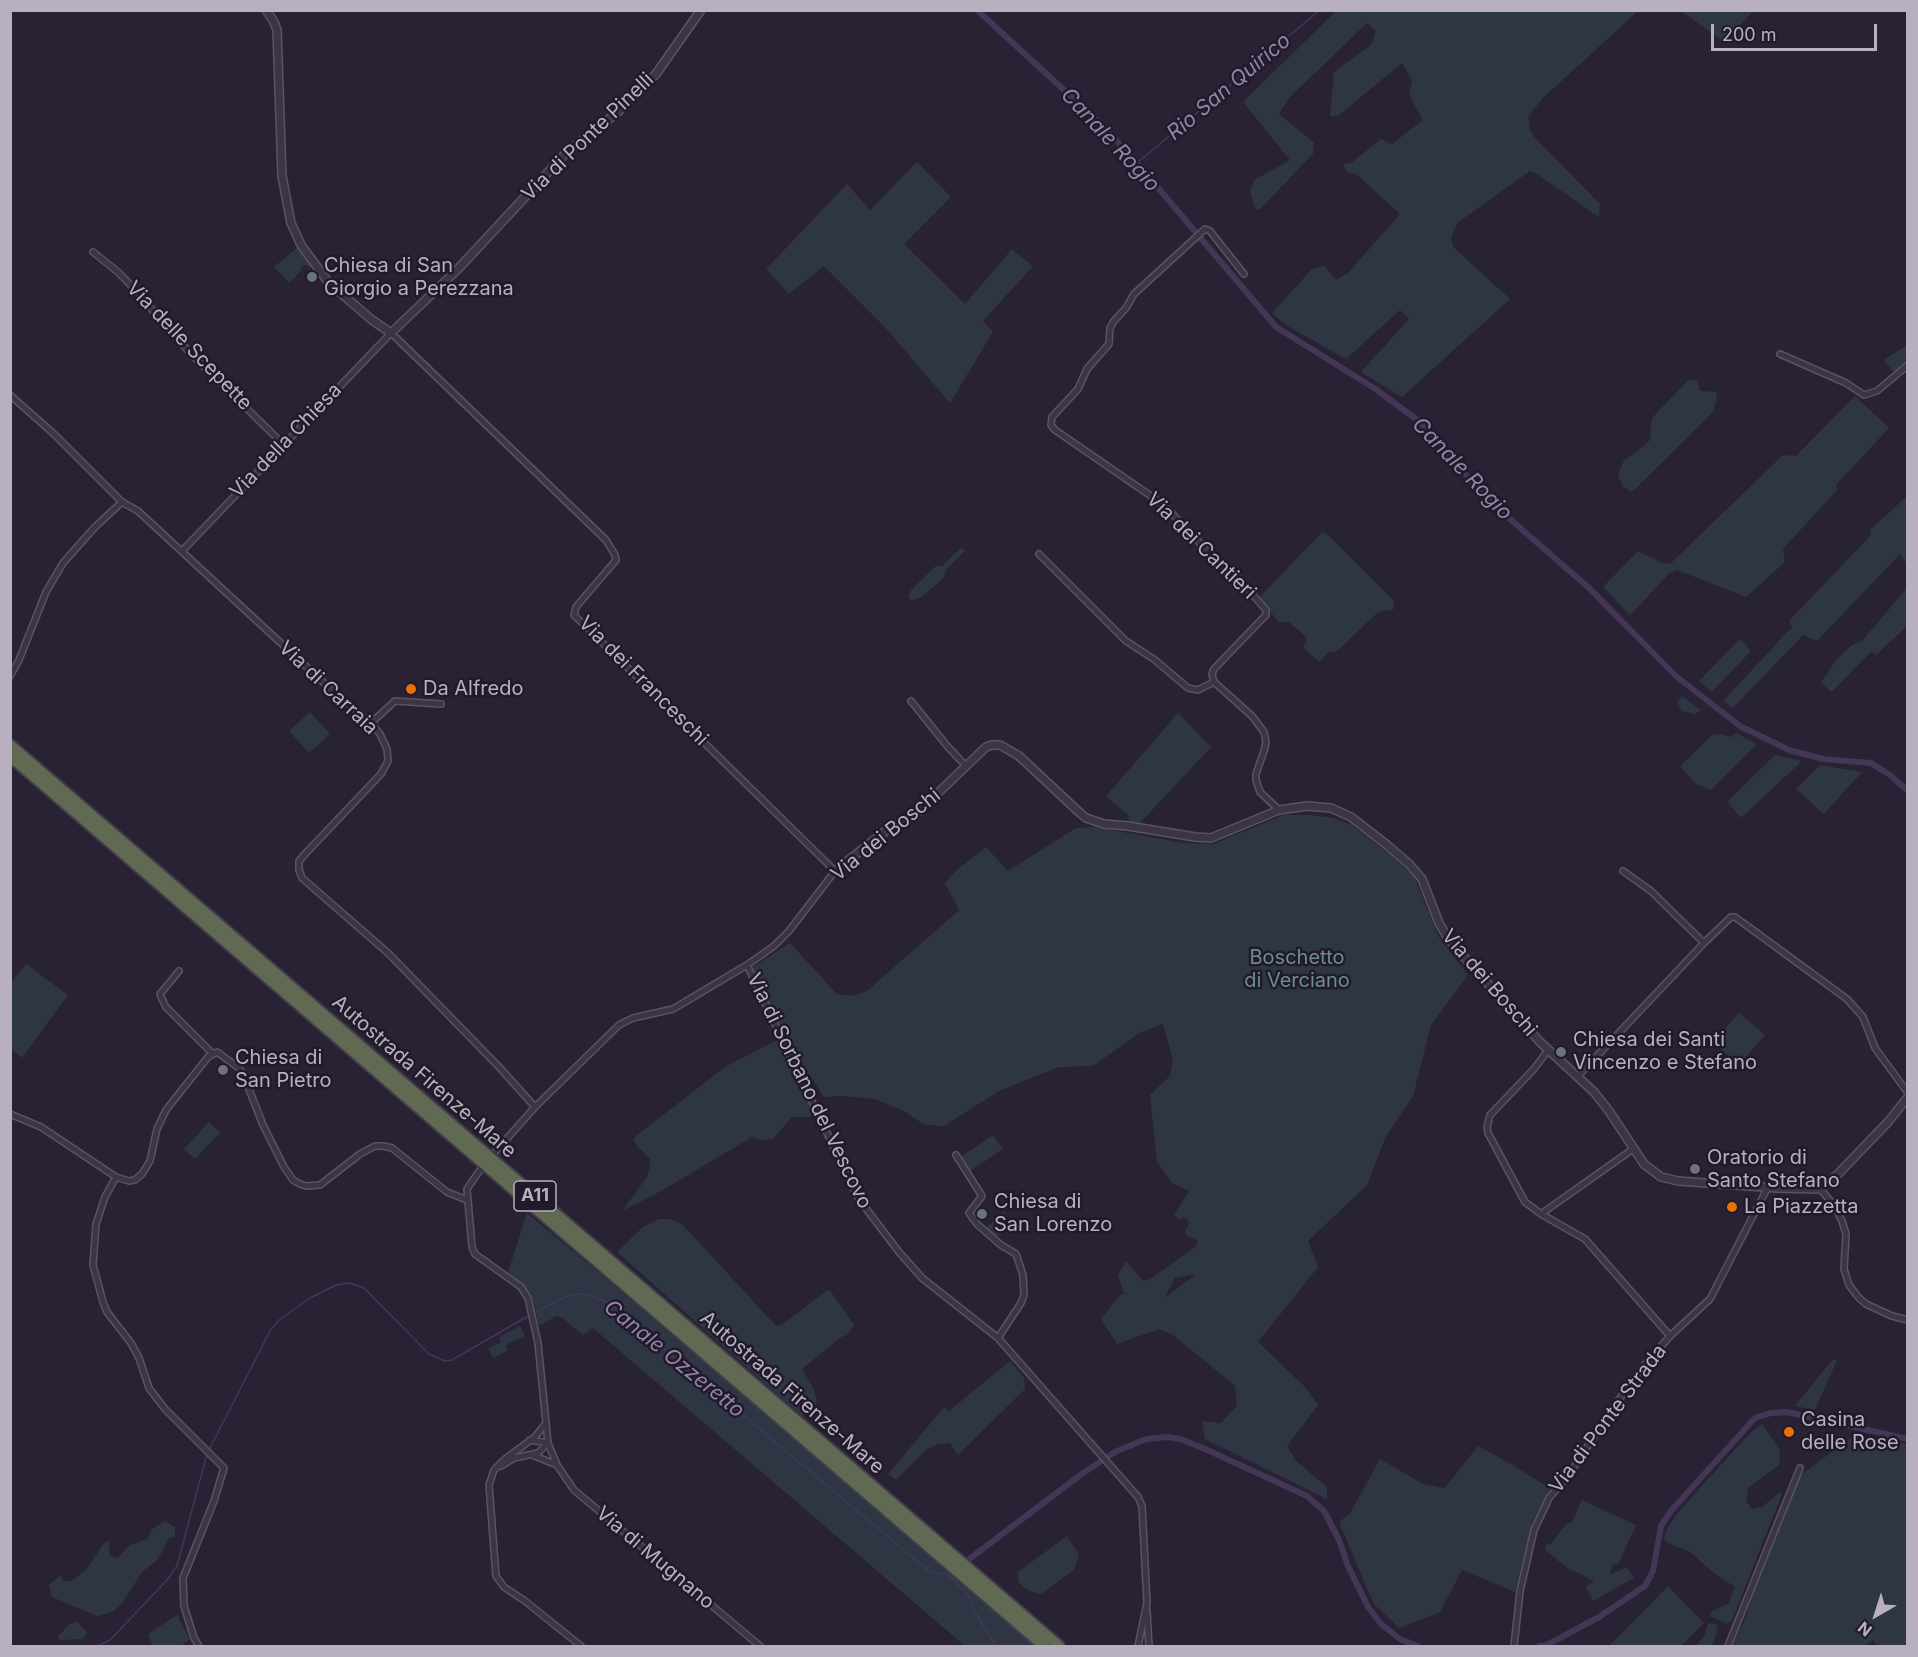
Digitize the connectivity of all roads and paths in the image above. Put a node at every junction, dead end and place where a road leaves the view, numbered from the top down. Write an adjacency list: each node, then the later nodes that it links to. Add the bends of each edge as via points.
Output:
1 (266, 10): 5 (street, via 277,30 282,176 291,224 301,245 330,283)
2 (701, 10): 5 (street, Via di Ponte Pinelli, via 656,74 619,111 566,153 457,270)
3 (93, 252): 9 (street, Via delle Scepette, via 125,279 192,354)
4 (1244, 274): 14 (street, Via dei Cantieri, via 1205,229 1134,294 1110,328 1109,344 1087,369 1078,389 1053,417 1051,425 1164,505 1266,610 1266,615 1214,669)
5 (391, 333): 9 (street, Via della Chiesa); 23 (street, Via dei Franceschi, via 606,540 616,560 576,607 574,615)
6 (1780, 354): 7 (street, via 1864,394 1877,392)
7 (1908, 365)
8 (10, 395): 10 (street, Via di Carraia)
9 (283, 444): 11 (street, Via della Chiesa)
10 (122, 502): 11 (street, Via di Carraia, via 138,511); 13 (street, via 63,563 46,592)
11 (182, 551): 17 (street, Via di Carraia)
12 (1039, 554): 14 (street, via 1117,634 1188,688 1198,690)
13 (10, 676)
14 (1214, 682): 21 (street, via 1264,732 1265,748 1256,780 1260,792)
15 (910, 701): 20 (street)
16 (441, 704): 17 (street, via 395,700)
17 (371, 723): 32 (street, Via di Carraia, via 387,749 388,761 381,774 299,861 302,878 388,953)
18 (10, 745): 59 (highway, Autostrada Firenze-Mare / A11)
19 (10, 756): 58 (highway, Autostrada Firenze-Mare / A11)
20 (966, 766): 21 (street, Via dei Boschi, via 986,747 1000,745 1019,756 1086,818 1195,837 1211,837); 23 (street, Via dei Boschi, via 915,815 888,828)
21 (1279, 810): 27 (street, Via dei Boschi, via 1331,808 1351,817 1387,845 1422,879 1449,940)
22 (1623, 870): 24 (street, via 1651,891)
23 (835, 871): 25 (street, Via dei Boschi, via 789,931)
24 (1704, 943): 29 (street); 30 (street, via 1731,918 1742,922 1847,999 1863,1017 1875,1048)
25 (747, 965): 32 (street, Via dei Boschi, via 673,1009 620,1025); 45 (street, Via di Sorbano del Vescovo, via 858,1198 922,1278)
26 (179, 970): 28 (street, via 160,994 166,1007)
27 (1548, 1050): 29 (street, Via dei Boschi); 42 (street, via 1490,1115 1487,1127 1525,1202)
28 (213, 1053): 38 (street, via 166,1110 142,1174 129,1181); 41 (street, via 221,1053 243,1074 262,1125 293,1180 306,1186 320,1185 360,1154 383,1146 392,1148 447,1192)
29 (1578, 1076): 34 (street, Via dei Boschi, via 1609,1111)
30 (1908, 1093)
31 (1908, 1097): 40 (street)
32 (535, 1107): 35 (street, Via dei Boschi)
33 (10, 1114): 38 (street, via 42,1128)
34 (1633, 1149): 39 (street, Via dei Boschi, via 1653,1172 1670,1179); 42 (street)
35 (495, 1152)
36 (956, 1155): 45 (street, via 982,1196 969,1213 978,1225 1016,1254 1023,1275 1021,1303)
37 (480, 1170): 41 (street, via 467,1189)
38 (116, 1177): 55 (street, via 96,1224 92,1255 96,1284 107,1312 139,1358 149,1388 224,1470 183,1578 184,1606)
39 (1768, 1187): 40 (street); 44 (street, Via di Ponte Strada, via 1710,1299)
40 (1820, 1189): 43 (street, via 1842,1221 1844,1269 1849,1285 1866,1304)
41 (467, 1200): 46 (street, Via di Mugnano, via 475,1254 521,1287 532,1307)
42 (1541, 1214): 44 (street, via 1585,1239)
43 (1908, 1320)
44 (1670, 1336): 54 (street, Via di Ponte Strada, via 1643,1366 1541,1513 1520,1591)
45 (998, 1338): 53 (street, Via di Sorbano del Vescovo, via 1138,1497 1142,1506)
46 (546, 1424): 47 (street); 48 (street, Via di Mugnano)
47 (530, 1440): 48 (street); 52 (street)
48 (548, 1443): 49 (street); 50 (street, Via di Mugnano)
49 (531, 1455): 50 (street); 52 (street, via 514,1458)
50 (557, 1465): 57 (street, Via di Mugnano, via 574,1490)
51 (1800, 1468): 62 (street)
52 (494, 1470): 56 (street, via 489,1485 496,1576 504,1587)
53 (1147, 1603): 60 (street, Via di Sorbano del Vescovo); 61 (street)
54 (1515, 1644)
55 (199, 1647)
56 (581, 1647)
57 (760, 1647)
58 (1044, 1647)
59 (1059, 1647)
60 (1138, 1647)
61 (1149, 1647)
62 (1728, 1647)

